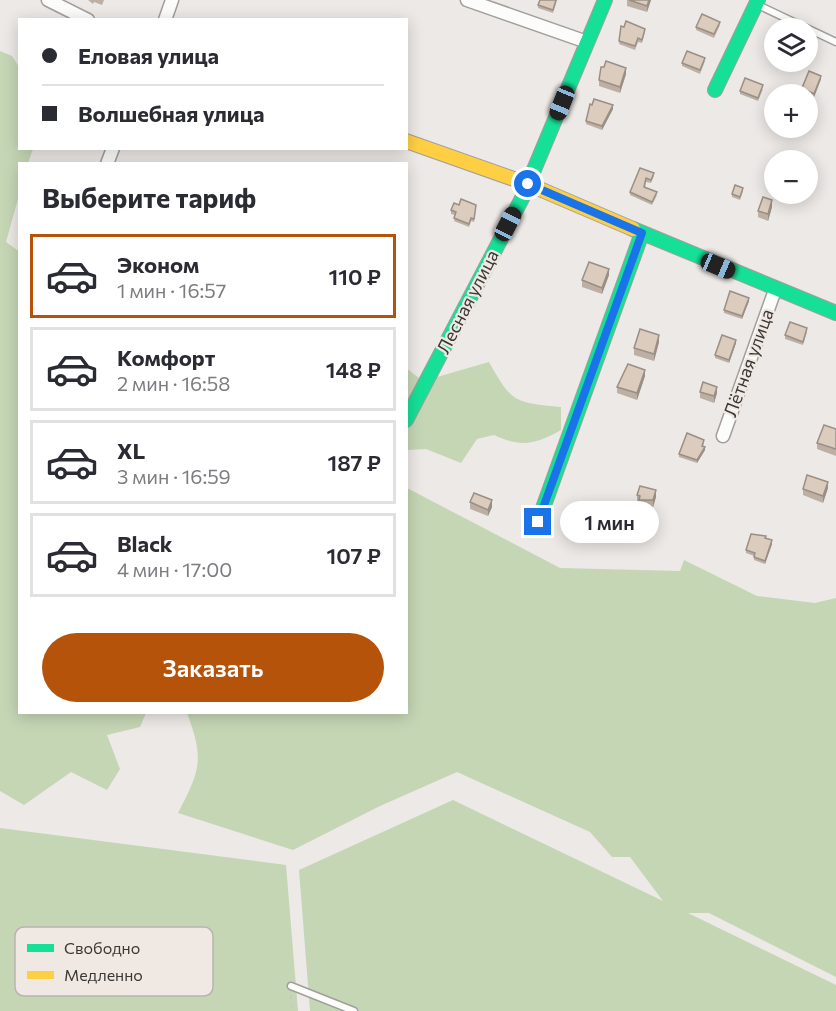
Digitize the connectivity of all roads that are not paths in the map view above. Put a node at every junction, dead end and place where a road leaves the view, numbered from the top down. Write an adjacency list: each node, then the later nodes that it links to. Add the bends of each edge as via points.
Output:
1 (48, 0): 6 (street)
2 (172, 0): 7 (street)
3 (466, 0): 8 (street)
4 (605, 0): 8 (street, Лесная улица)
5 (757, 2): 9 (lane); 10 (street)
6 (84, 18)
7 (166, 18)
8 (587, 42): 12 (street, Лесная улица)
9 (836, 42)
10 (715, 90)
11 (408, 142): 12 (street)
12 (529, 184): 13 (street); 16 (street, Лесная улица)
13 (642, 233): 14 (street); 18 (street)
14 (775, 290): 15 (street); 17 (street, Лётная улица)
15 (836, 313)
16 (408, 416)
17 (723, 436)
18 (538, 522)
19 (291, 986): 20 (lane)
20 (354, 1011)

